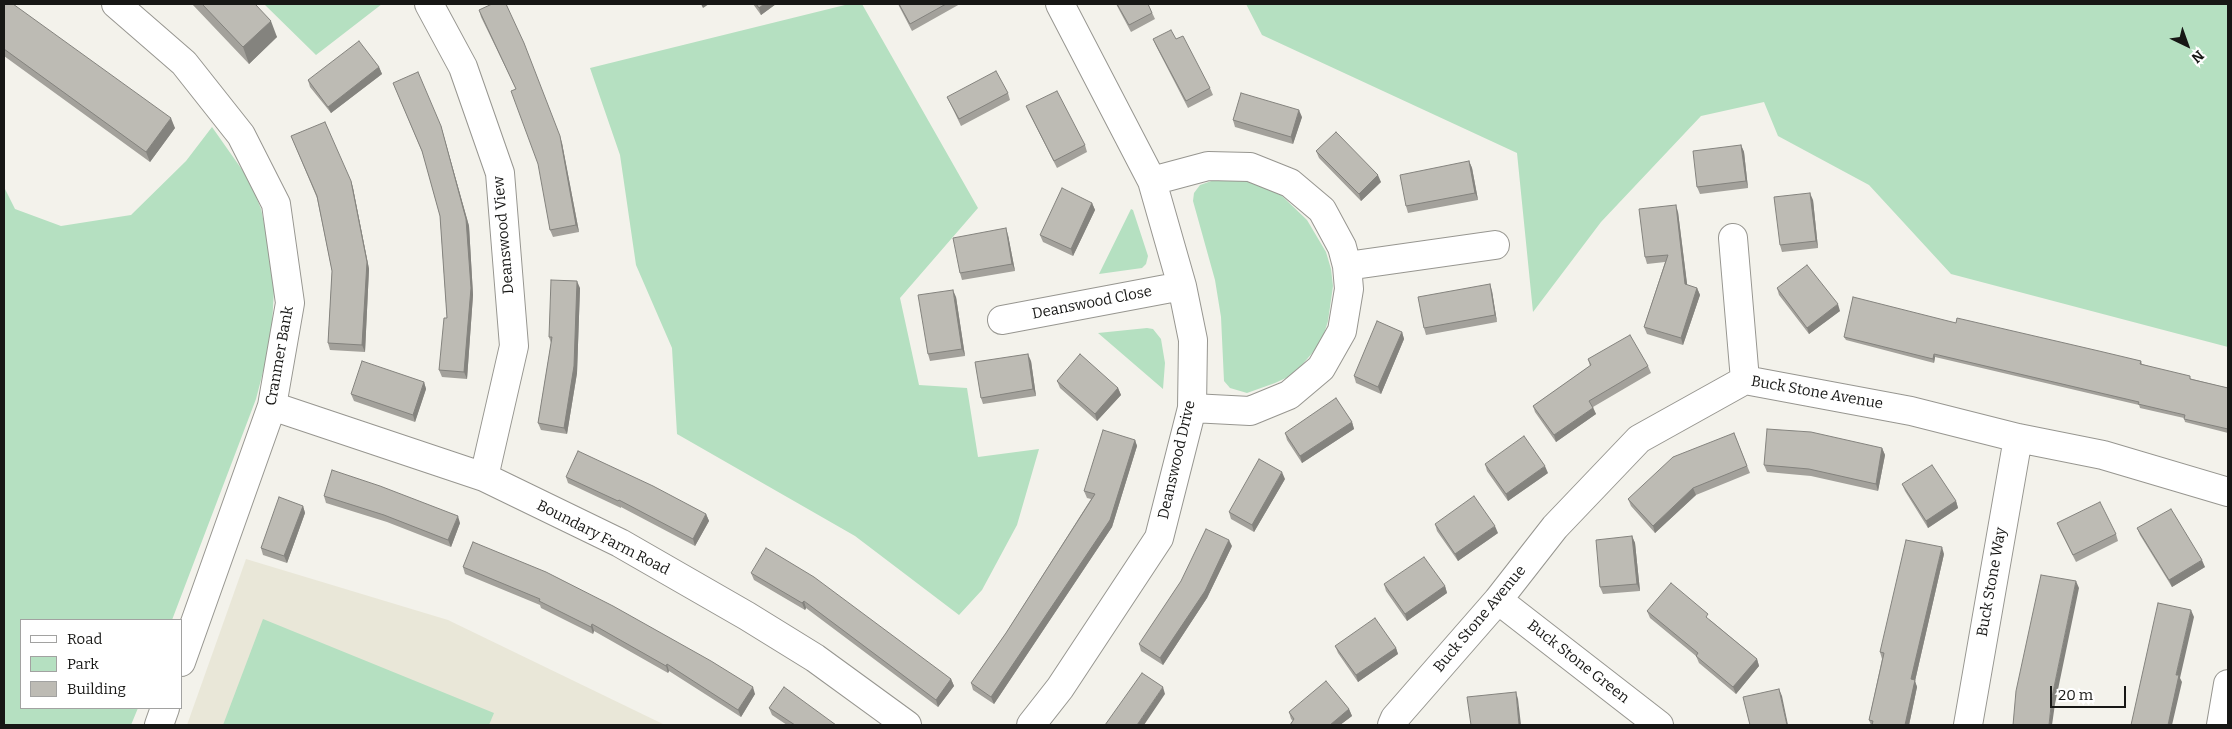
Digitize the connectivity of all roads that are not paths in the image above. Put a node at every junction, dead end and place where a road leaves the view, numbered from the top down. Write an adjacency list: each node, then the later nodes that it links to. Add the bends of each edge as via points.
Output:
1 (116, 4): 11 (street, Cranmer Bank, via 184,62 241,135 276,204 290,303)
2 (429, 4): 14 (street, Deanswood View, via 463,67 500,173 514,346)
3 (1060, 4): 4 (street, Deanswood Drive)
4 (1152, 181): 7 (street, via 1208,166 1250,167 1290,183 1322,210 1342,247); 8 (street, Deanswood Drive)
5 (1733, 238): 10 (street)
6 (1495, 245): 7 (street)
7 (1347, 266): 12 (street, via 1349,289 1342,331 1321,368 1289,395 1250,411)
8 (1182, 286): 9 (street, Deanswood Close); 12 (street, Deanswood Drive, via 1193,340)
9 (1002, 320)
10 (1745, 380): 13 (street, Buck Stone Avenue, via 1911,411); 16 (street, Buck Stone Avenue, via 1639,439 1555,527)
11 (272, 406): 14 (street, Boundary Farm Road); 17 (street, Cranmer Bank)
12 (1192, 408): 22 (street, Deanswood Drive, via 1159,538 1060,688)
13 (2018, 438): 15 (street, Buck Stone Avenue, via 2103,455); 25 (street, Buck Stone Way)
14 (484, 478): 21 (street, Boundary Farm Road, via 620,543 747,616 815,658)
15 (2228, 492)
16 (1498, 600): 23 (street, Buck Stone Avenue); 24 (street, Buck Stone Green)
17 (182, 659)
18 (2228, 684): 26 (street)
19 (165, 709): 20 (street)
20 (158, 725)
21 (906, 725)
22 (1031, 725)
23 (1392, 725)
24 (1659, 725)
25 (1968, 725)
26 (2221, 725)

